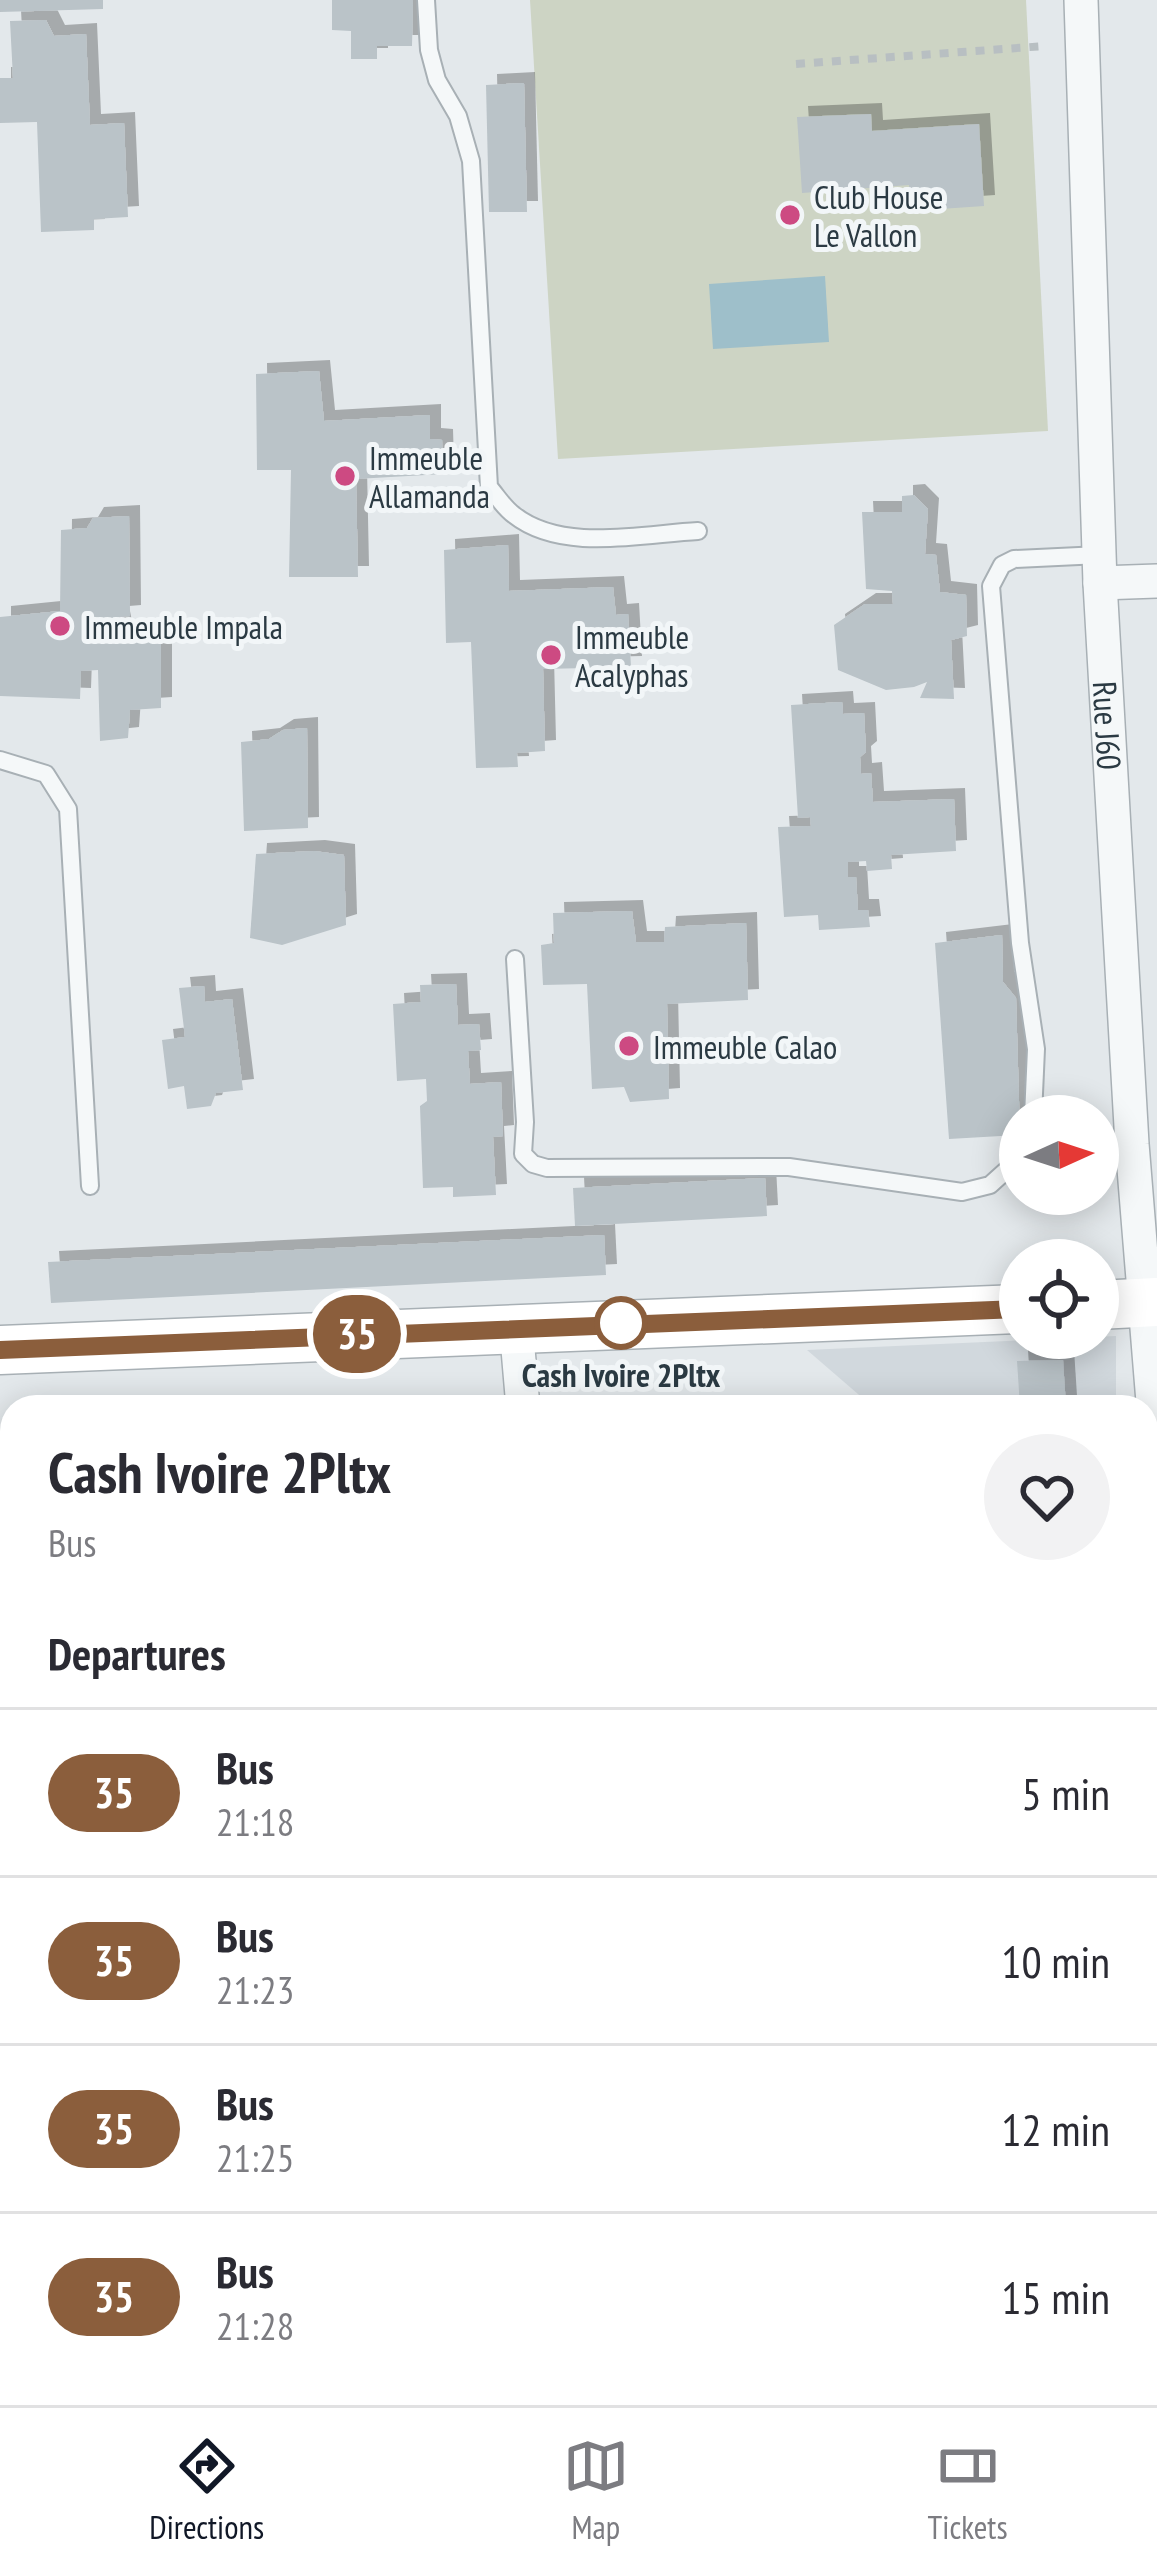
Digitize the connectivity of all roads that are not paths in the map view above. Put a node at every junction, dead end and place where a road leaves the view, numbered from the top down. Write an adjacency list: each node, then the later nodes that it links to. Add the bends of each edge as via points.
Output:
1 (426, 0): 3 (lane, via 437,80 471,161 489,487 512,514 543,532)
2 (1081, 0): 4 (street, Rue J60)
3 (698, 531)
4 (1100, 569): 5 (street); 8 (lane, via 1014,559 991,586); 9 (street, Rue J60)
5 (1157, 581)
6 (0, 760): 12 (lane, via 46,774 68,809)
7 (514, 959): 10 (lane, via 523,1154 533,1164 789,1167 962,1192)
8 (1034, 1095)
9 (1114, 1095)
10 (999, 1177)
11 (1119, 1180): 13 (street, Rue J60)
12 (90, 1186)
13 (1133, 1303): 18 (street, Rue J60)
14 (999, 1310): 15 (main road)
15 (516, 1326): 16 (main road); 17 (street)
16 (0, 1350)
17 (522, 1395)
18 (1148, 1395)

